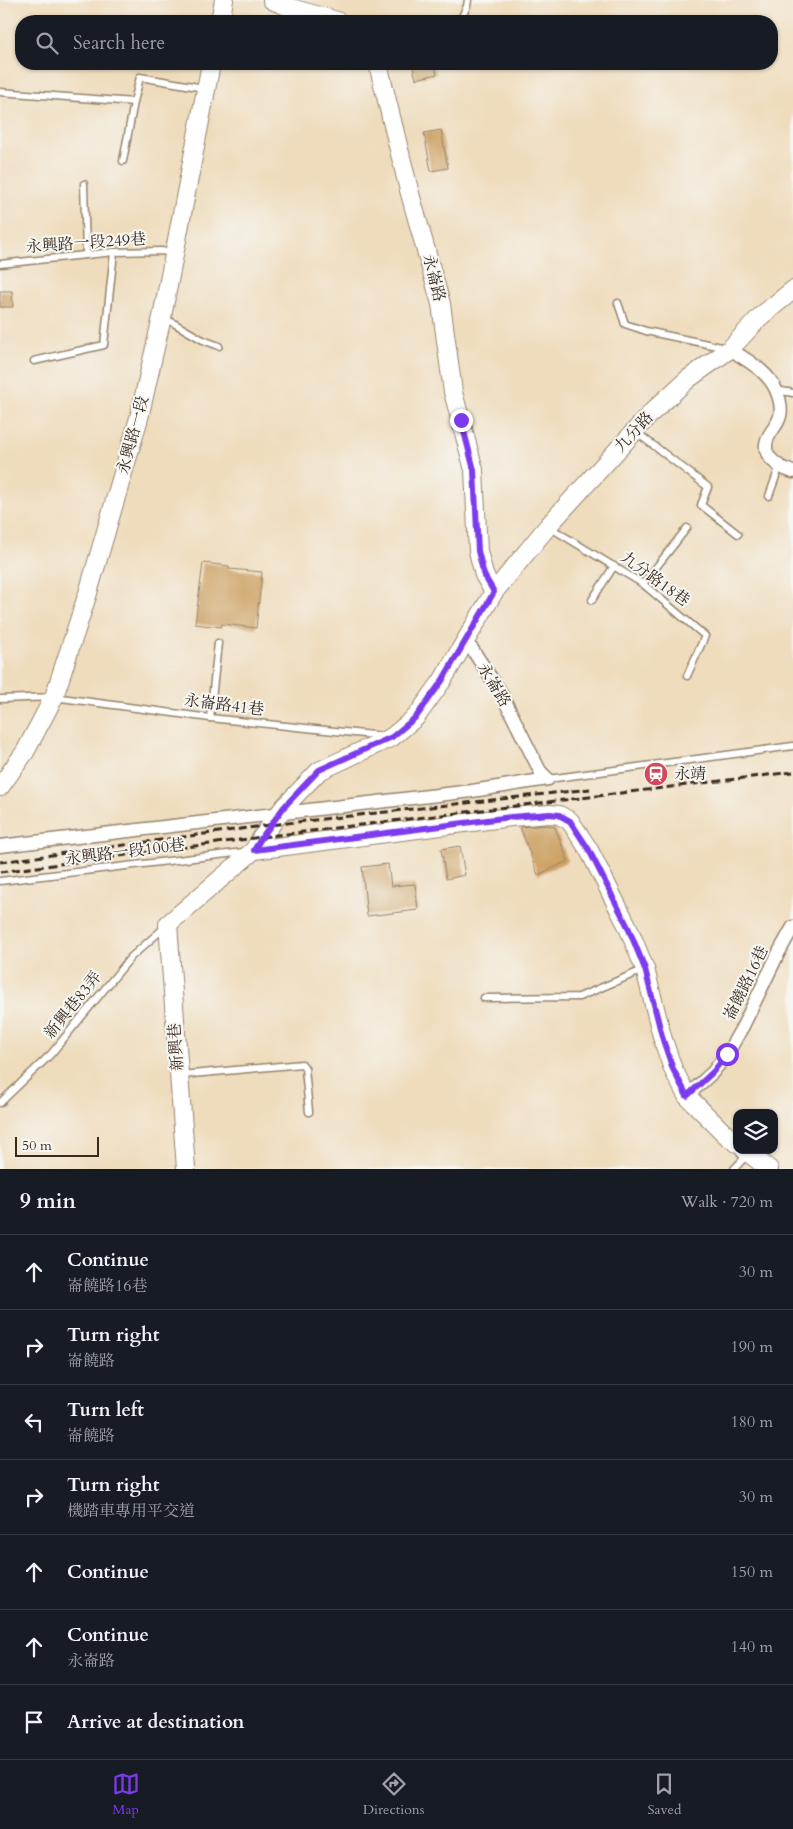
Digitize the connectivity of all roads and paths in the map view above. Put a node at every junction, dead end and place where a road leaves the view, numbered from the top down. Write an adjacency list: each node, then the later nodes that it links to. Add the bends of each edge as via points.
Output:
1 (224, 0): 4 (street)
2 (272, 0): 5 (street)
3 (468, 0): 6 (lane)
4 (221, 15)
5 (316, 15)
6 (463, 15)
7 (210, 70): 9 (street, 永興路一段)
8 (379, 70): 35 (street, 永崙路, via 442,304 453,392 474,470 478,551 484,575)
9 (206, 88): 11 (lane, via 140,77); 15 (street, 永興路一段)
10 (0, 92): 11 (lane)
11 (134, 102): 12 (lane)
12 (123, 162)
13 (84, 184): 16 (lane)
14 (114, 252): 15 (lane, 永興路一段249巷, via 160,251); 16 (lane, 永興路一段249巷); 23 (lane, via 104,345)
15 (174, 254): 20 (street, 永興路一段)
16 (86, 255): 17 (lane, 永興路一段249巷)
17 (0, 264)
18 (793, 290): 22 (street, 九分路, via 761,316)
19 (618, 303): 22 (lane, via 625,324)
20 (162, 317): 21 (lane); 40 (street, 永興路一段, via 139,418)
21 (219, 346)
22 (730, 349): 24 (street, via 767,375); 26 (street, 九分路, via 688,379)
23 (34, 360)
24 (776, 390): 25 (lane); 27 (street, via 781,406 780,416 766,441 766,449)
25 (793, 393)
26 (635, 431): 30 (street, 九分路); 32 (lane, via 708,487 701,505)
27 (779, 468): 28 (street); 29 (lane)
28 (793, 472)
29 (769, 496)
30 (548, 526): 33 (lane, 九分路18巷); 35 (street, 九分路)
31 (687, 528): 34 (lane)
32 (738, 534)
33 (614, 566): 34 (lane, 九分路18巷); 36 (lane)
34 (643, 584): 39 (lane, 九分路18巷, via 705,636)
35 (494, 592): 38 (street)
36 (592, 600)
37 (218, 643): 42 (lane)
38 (463, 644): 43 (street, via 416,717); 45 (street, 永崙路, via 472,649 501,693 540,771)
39 (687, 676)
40 (54, 697): 41 (lane, 永崙路41巷); 42 (lane, 永崙路41巷); 46 (street, 永興路一段, via 25,752)
41 (0, 699)
42 (210, 718): 43 (lane, 永崙路41巷)
43 (392, 737): 47 (street, via 319,770)
44 (793, 746): 45 (lane)
45 (548, 780): 47 (street)
46 (0, 787)
47 (281, 813): 48 (street); 49 (street)
48 (0, 846)
49 (254, 850): 50 (lane, 永興路一段100巷); 51 (street); 53 (street, via 511,817 559,815 570,821 589,850 628,927)
50 (0, 881)
51 (168, 924): 55 (street, 新興巷); 57 (lane, 新興巷83弄, via 131,957 51,1054)
52 (793, 927): 56 (street, 崙饒路16巷, via 727,1054)
53 (645, 969): 54 (lane, via 579,996); 56 (street, via 663,1040)
54 (484, 998)
55 (178, 1076): 58 (lane, via 302,1064); 62 (street, 新興巷)
56 (687, 1096): 59 (street)
57 (0, 1103)
58 (309, 1112)
59 (733, 1140)
60 (742, 1154): 63 (lane)
61 (750, 1154): 64 (street)
62 (186, 1169)
63 (734, 1169)
64 (769, 1169)

